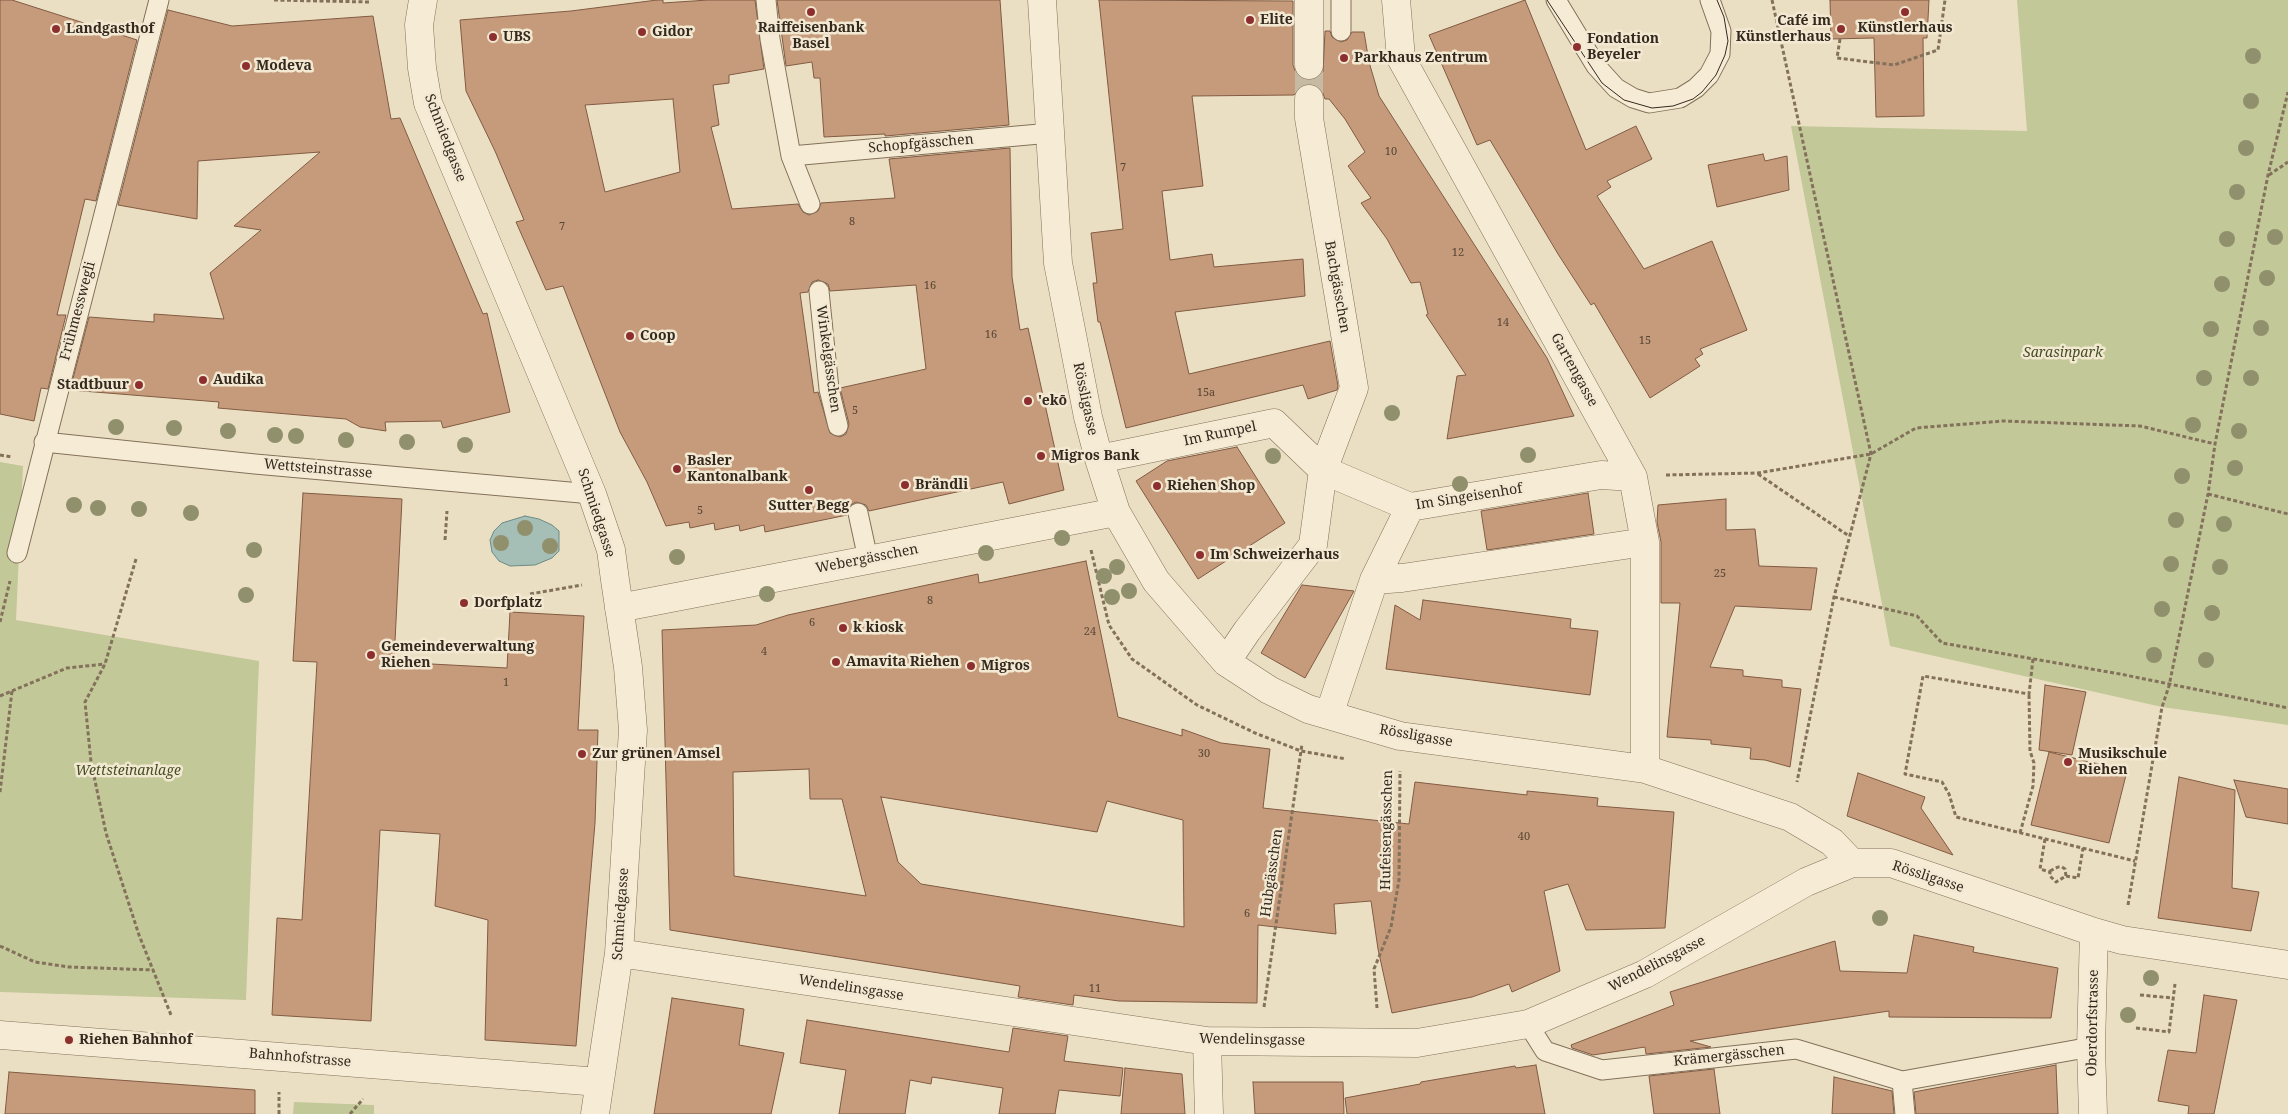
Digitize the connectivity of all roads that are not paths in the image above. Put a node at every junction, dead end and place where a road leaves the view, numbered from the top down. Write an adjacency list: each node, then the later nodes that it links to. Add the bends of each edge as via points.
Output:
1 (159, 0): 18 (lane, Frühmesswegli)
2 (422, 0): 22 (street, Schmiedgasse, via 419,26 428,104)
3 (766, 0): 14 (lane)
4 (1042, 0): 13 (street, Rössligasse)
5 (1309, 0): 11 (street)
6 (1342, 0): 10 (lane)
7 (1396, 0): 21 (street, Gartengasse, via 1402,58)
8 (1556, 0): 9 (lane, via 1603,74 1616,88 1649,103 1680,98 1709,75 1720,54 1720,31)
9 (1710, 0)
10 (1341, 31)
11 (1309, 65)
12 (1309, 99): 20 (street, Bachgässchen, via 1308,118 1354,388)
13 (1050, 133): 14 (lane, Schopfgässchen); 19 (street, Rössligasse, via 1058,263)
14 (791, 156): 15 (lane)
15 (810, 204)
16 (819, 291): 17 (lane, Winkelgässchen, via 829,389)
17 (838, 426)
18 (44, 442): 22 (lane, Wettsteinstrasse); 27 (lane, Frühmesswegli)
19 (1099, 459): 20 (street, Im Rumpel, via 1274,423); 24 (street, Rössligasse)
20 (1323, 470): 23 (street, Im Singeisenhof); 31 (street, via 1313,545)
21 (1632, 477): 23 (street, Im Singeisenhof, via 1601,475); 26 (street, Gartengasse)
22 (592, 494): 30 (street, Schmiedgasse, via 610,550)
23 (1410, 507): 29 (street)
24 (1116, 512): 28 (street, Webergässchen); 31 (street, Rössligasse, via 1156,581)
25 (858, 513): 28 (lane)
26 (1645, 542): 29 (street); 33 (street, Gartengasse)
27 (17, 553)
28 (868, 559): 30 (street, Webergässchen)
29 (1374, 580): 32 (street)
30 (619, 608): 36 (street, Schmiedgasse, via 634,730)
31 (1226, 662): 32 (street, Rössligasse, via 1269,690)
32 (1318, 712): 33 (street, Rössligasse, via 1400,736)
33 (1645, 769): 34 (street, Rössligasse, via 1790,817 1832,842)
34 (1852, 863): 35 (street, Rössligasse, via 1891,864); 38 (street, Wendelinsgasse, via 1806,882 1645,974)
35 (2094, 932): 37 (street, Rössligasse, via 2122,940); 41 (street, Oberdorfstrasse)
36 (619, 953): 40 (street, Wendelinsgasse); 43 (street, Schmiedgasse)
37 (2288, 965)
38 (1528, 1024): 40 (street, Wendelinsgasse, via 1416,1043); 42 (lane, Krämergässchen, via 1545,1051 1602,1070 1796,1049)
39 (0, 1035): 43 (street, Bahnhofstrasse)
40 (1207, 1041): 45 (street)
41 (2091, 1047): 42 (lane, Krämergässchen); 47 (street, Oberdorfstrasse)
42 (1902, 1081): 46 (lane)
43 (599, 1082): 44 (street, Schmiedgasse)
44 (595, 1114)
45 (1209, 1114)
46 (1905, 1114)
47 (2093, 1114)

